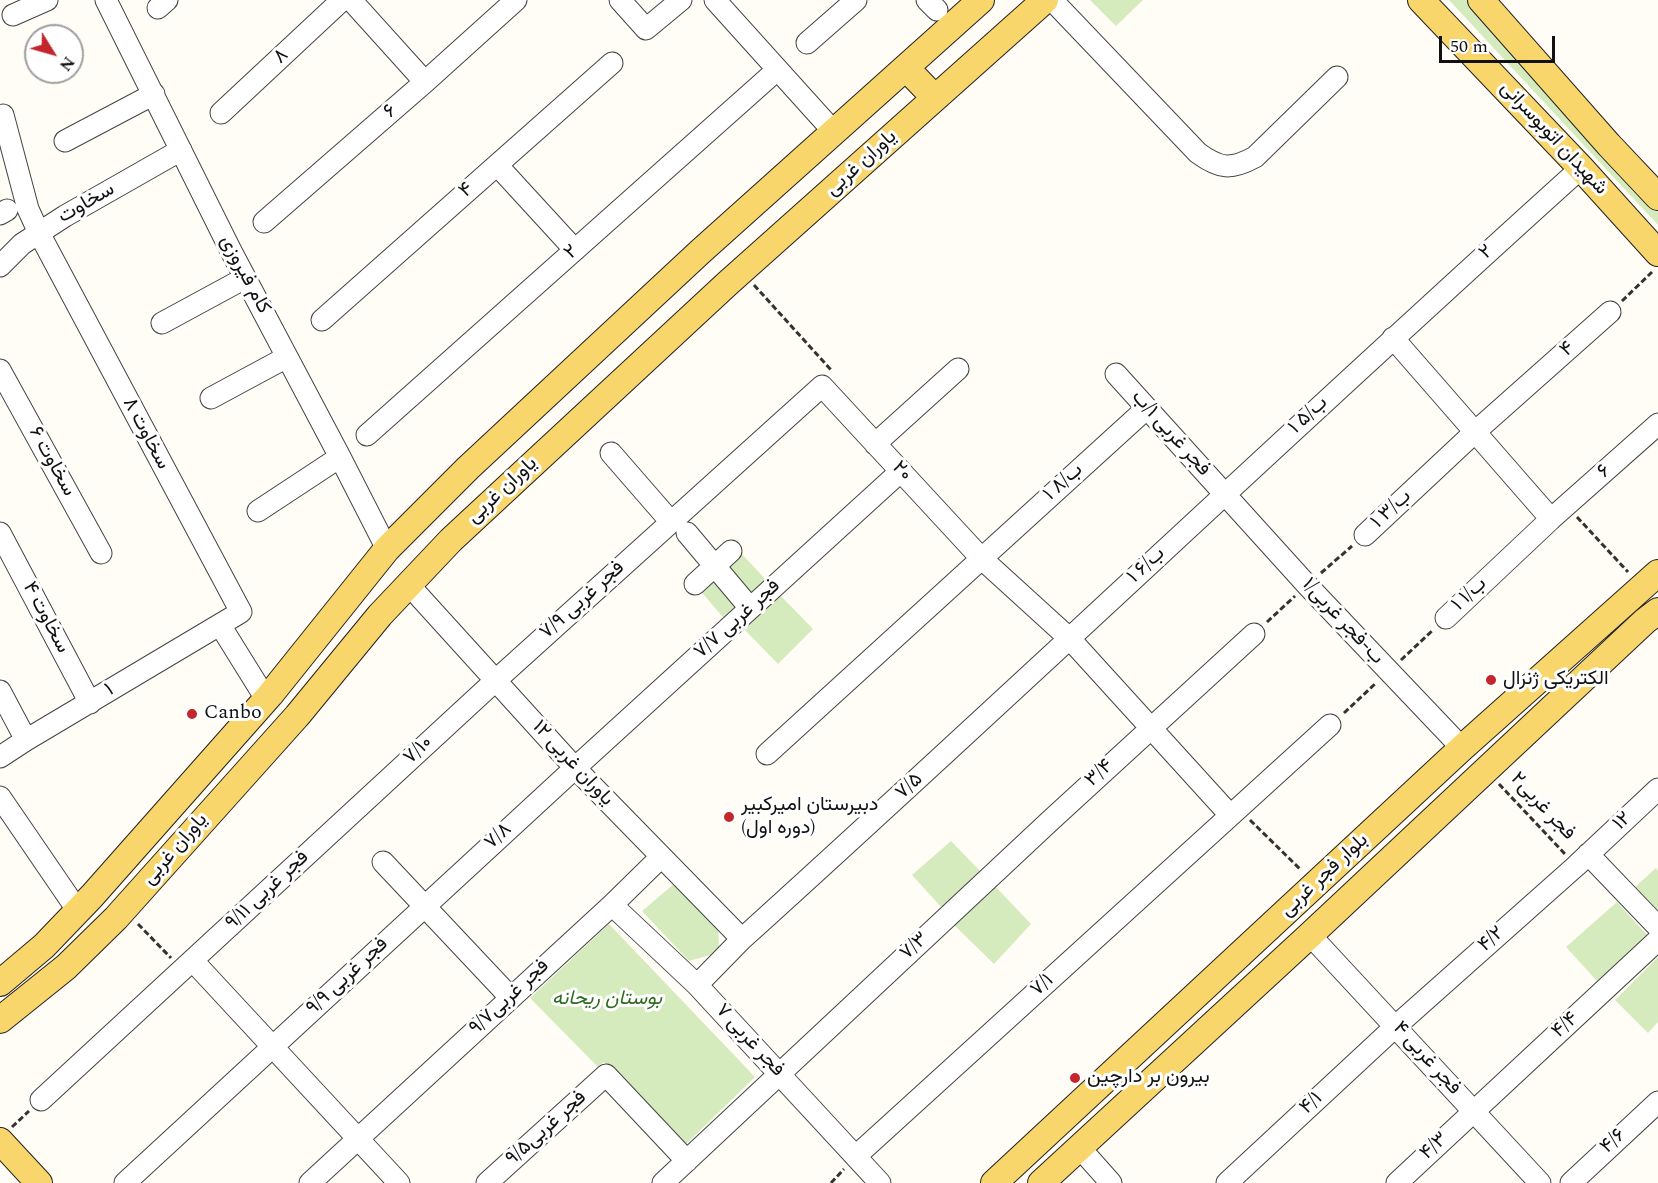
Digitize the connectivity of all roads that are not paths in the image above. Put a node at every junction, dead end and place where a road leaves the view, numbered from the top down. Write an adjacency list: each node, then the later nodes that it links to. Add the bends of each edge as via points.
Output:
1 (46, 0): 15 (street)
2 (106, 0): 22 (street, کام فیروزی)
3 (342, 0): 24 (street, ۸)
4 (351, 0): 21 (street)
5 (516, 0): 21 (street, ۶)
6 (620, 0): 7 (street, via 646,29)
7 (681, 0)
8 (715, 0): 19 (street)
9 (856, 0): 16 (street)
10 (981, 0): 18 (main road, یاوران غربی)
11 (1045, 0): 23 (main road, یاوران غربی)
12 (1052, 0): 20 (street, via 1198,153 1214,165 1241,164 1255,157)
13 (1421, 0): 30 (main road, شهیدان اتوبوسرانی)
14 (1481, 0): 31 (main road, شهیدان اتوبوسرانی)
15 (13, 15)
16 (807, 43)
17 (612, 63): 29 (street, ۴)
18 (906, 68): 23 (main road); 26 (main road, یاوران غربی)
19 (777, 70): 26 (street); 34 (street, ۲)
20 (1337, 77)
21 (425, 82): 32 (street, ۶)
22 (154, 94): 27 (street); 28 (street, کام فیروزی)
23 (935, 98): 68 (main road, یاوران غربی, via 476,516)
24 (221, 113)
25 (3, 115): 33 (street, via 28,209)
26 (834, 132): 62 (main road, یاوران غربی, via 701,251)
27 (64, 141)
28 (182, 150): 33 (street, سخاوت); 37 (street, کام فیروزی)
29 (497, 165): 34 (street); 39 (street, ۴)
30 (1581, 168): 35 (main road, شهیدان اتوبوسرانی); 41 (street, ۲)
31 (1658, 197)
32 (264, 222)
33 (39, 233): 36 (street, سخاوت); 73 (street, سخاوت ۸, via 241,612)
34 (575, 250): 51 (street, ۲)
35 (1658, 253)
36 (0, 266)
37 (245, 278): 40 (street); 42 (street, کام فیروزی)
38 (1610, 312): 50 (street, ۴)
39 (322, 320)
40 (162, 323)
41 (1393, 338): 50 (street); 56 (street, ۱ ب/۵)
42 (287, 357): 47 (street); 54 (street, کام فیروزی)
43 (958, 369): 52 (street)
44 (0, 370): 64 (street, سخاوت ۶)
45 (1116, 374): 48 (street, فجر غربی ۱/ب)
46 (822, 386): 52 (street, ۲۰); 59 (street, ۷/۹ فجر غربی)
47 (210, 398)
48 (1147, 408): 56 (street, فجر غربی ۱/ب); 65 (street, ۱ ب/۸)
49 (1658, 424): 58 (street, ۶)
50 (1475, 432): 58 (street); 61 (street, ۱ ب/۳)
51 (368, 435)
52 (875, 444): 55 (street, ۲۰)
53 (611, 453): 59 (street)
54 (340, 457): 57 (street); 62 (street, کام فیروزی)
55 (901, 471): 65 (street, ۲۰); 70 (street, ۷/۷ فجر غربی)
56 (1224, 494): 75 (street, ۱ ب/۶); 83 (street, ۱/ب-فجر غربی)
57 (258, 511)
58 (1559, 512): 72 (street, ۱ ب/۱)
59 (679, 527): 66 (street); 76 (street, ۷/۹ فجر غربی)
60 (0, 533): 79 (street, سخاوت ۴)
61 (1365, 536)
62 (387, 549): 78 (main road, یاوران غربی)
63 (731, 551): 66 (street)
64 (101, 554)
65 (981, 558): 75 (street, ۲۰); 84 (street, ۱ ب/۸)
66 (715, 566): 69 (street); 70 (street)
67 (1653, 578): 83 (main road, بلوار فجر غربی)
68 (408, 584): 76 (street, ۱۲ یاوران غربی); 90 (main road, یاوران غربی)
69 (695, 584)
70 (750, 608): 86 (street, ۷/۷ فجر غربی)
71 (1658, 611): 101 (main road, بلوار فجر غربی)
72 (1446, 618)
73 (220, 626): 78 (street); 79 (street, ۱)
74 (1254, 634): 81 (street, ۳/۴)
75 (1070, 639): 81 (street, ۲۰); 102 (street, ۷/۵)
76 (495, 681): 86 (street, ۱۲ یاوران غربی); 93 (street, ۷/۱۰)
77 (0, 691): 82 (street)
78 (266, 699): 87 (main road, یاوران غربی)
79 (90, 703): 82 (street, ۱)
80 (1330, 725): 91 (street, ۷/۱)
81 (1150, 728): 91 (street, ۲۰); 92 (street, ۳/۴)
82 (26, 740): 85 (street, ۱)
83 (1462, 748): 127 (main road, بلوار فجر غربی)
84 (768, 754)
85 (0, 758)
86 (574, 768): 94 (street, ۱۲ یاوران غربی); 98 (street, ۷/۸)
87 (198, 775): 90 (main road); 99 (main road, یاوران غربی)
88 (1658, 789): 95 (street, ۱۲)
89 (0, 797): 99 (street)
90 (223, 797): 108 (main road, یاوران غربی, via 124,909 66,967)
91 (1234, 812): 118 (street, ۷/۱)
92 (1051, 820): 111 (street, ۷/۳)
93 (344, 821): 104 (street, ۹/۱۱ فجر غربی)
94 (661, 857): 97 (street, فجر غربی۹/۷); 102 (street, ۱۲ یاوران غربی)
95 (1582, 860): 100 (street); 109 (street, ۴/۲)
96 (383, 862): 98 (street)
97 (612, 905): 106 (street, ۷ فجر غربی); 107 (street, فجر غربی۹/۷)
98 (423, 907): 107 (street); 110 (street, ۹/۹ فجر غربی)
99 (78, 911): 105 (main road, یاوران غربی)
100 (1658, 927)
101 (1310, 935): 109 (street, ۴ فجر غربی); 117 (main road, بلوار فجر غربی)
102 (742, 939): 106 (street, ۷/۵)
103 (1658, 940): 114 (street, ۴/۴)
104 (188, 965): 110 (street); 112 (street, ۹/۱۱ فجر غربی)
105 (0, 982)
106 (698, 985): 111 (street, ۷ فجر غربی)
107 (511, 998): 116 (street, فجر غربی۹/۷)
108 (0, 1020)
109 (1396, 1026): 114 (street, ۴ فجر غربی); 130 (street, ۴/۱)
110 (272, 1046): 116 (street); 121 (street, ۹/۹ فجر غربی)
111 (779, 1074): 118 (street, ۷ فجر غربی); 119 (street, ۷/۳)
112 (40, 1100)
113 (1658, 1102): 133 (street, ۴/۶)
114 (1474, 1112): 131 (street, ۴/۳); 132 (street, ۴ فجر غربی)
115 (4, 1136): 120 (main road)
116 (358, 1139): 122 (street, فجر غربی۹/۷); 123 (street)
117 (1079, 1147): 128 (main road, بلوار فجر غربی); 129 (street)
118 (856, 1156): 126 (street, ۷ فجر غربی)
119 (687, 1161): 124 (street, فجر غربی۹/۵, via 606,1075); 125 (street, ۷/۳)
120 (39, 1183)
121 (125, 1183)
122 (310, 1183)
123 (399, 1183)
124 (487, 1183)
125 (663, 1183)
126 (880, 1183)
127 (994, 1183)
128 (1041, 1183)
129 (1111, 1183)
130 (1227, 1183)
131 (1397, 1183)
132 (1540, 1183)
133 (1571, 1183)

